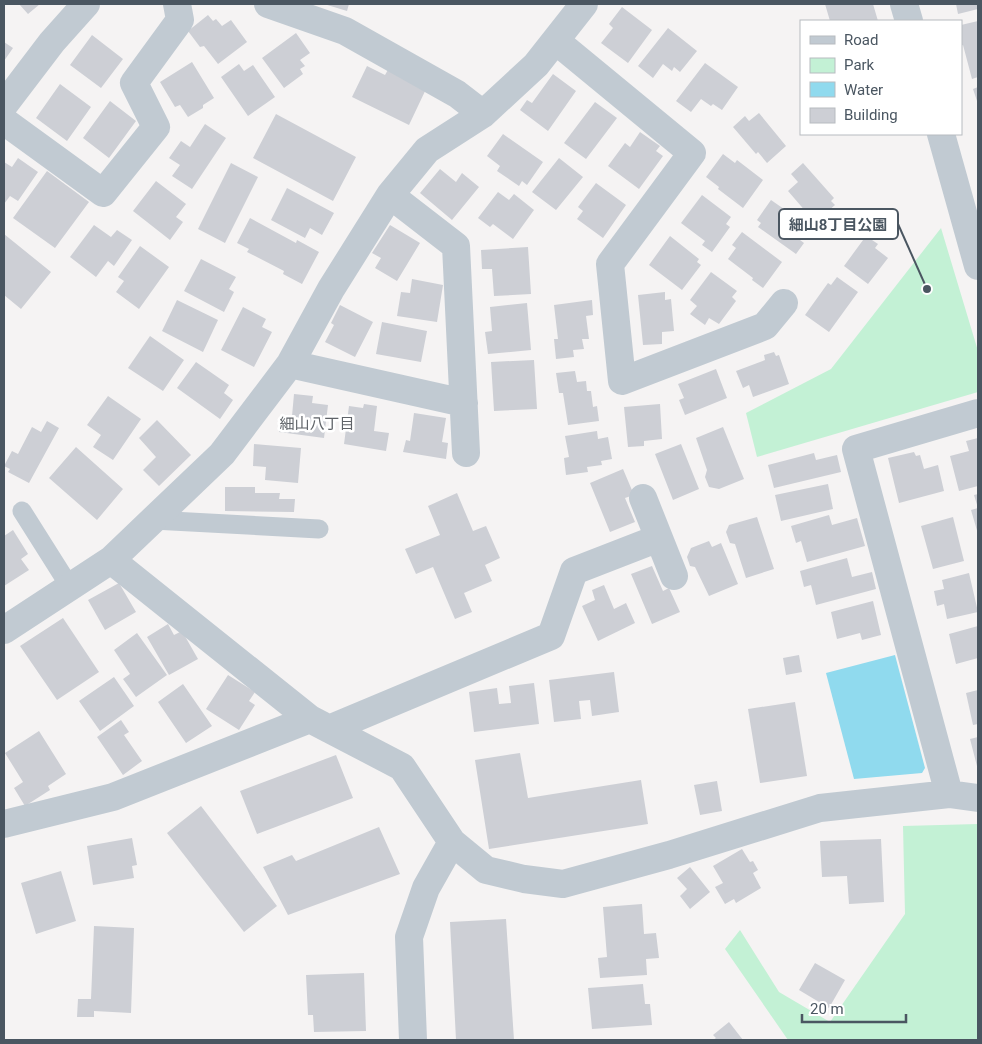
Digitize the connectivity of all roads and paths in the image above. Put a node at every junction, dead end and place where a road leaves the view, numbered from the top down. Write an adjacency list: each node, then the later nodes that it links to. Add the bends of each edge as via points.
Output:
1 (86, 4): 8 (street)
2 (177, 4): 10 (street, via 180,20 134,83 156,127 103,192)
3 (268, 4): 9 (street, via 345,31 457,94)
4 (584, 4): 7 (street)
5 (904, 4): 6 (street)
6 (909, 20)
7 (556, 41): 9 (street, via 536,65); 14 (street, via 692,153 610,264 622,382 765,326)
8 (4, 105)
9 (483, 114): 12 (street, via 427,150)
10 (4, 121)
11 (941, 135): 13 (street)
12 (390, 195): 15 (street); 16 (street, via 456,246)
13 (978, 266)
14 (784, 304)
15 (290, 364): 16 (street); 21 (street, via 222,454)
16 (464, 403): 18 (street)
17 (978, 413): 29 (street, via 856,449)
18 (466, 453)
19 (644, 498): 23 (street)
20 (22, 511): 26 (lane)
21 (153, 520): 22 (lane); 24 (street)
22 (319, 529)
23 (659, 538): 25 (street); 28 (street, via 574,571 551,636)
24 (110, 560): 26 (street); 28 (street)
25 (674, 576)
26 (70, 587): 27 (street)
27 (4, 630)
28 (320, 724): 31 (street, via 113,796); 32 (street, via 402,768)
29 (949, 794): 30 (street); 32 (street, via 820,808 563,884 486,870)
30 (978, 798)
31 (4, 824)
32 (452, 842): 33 (street, via 426,888 409,937)
33 (413, 1040)

